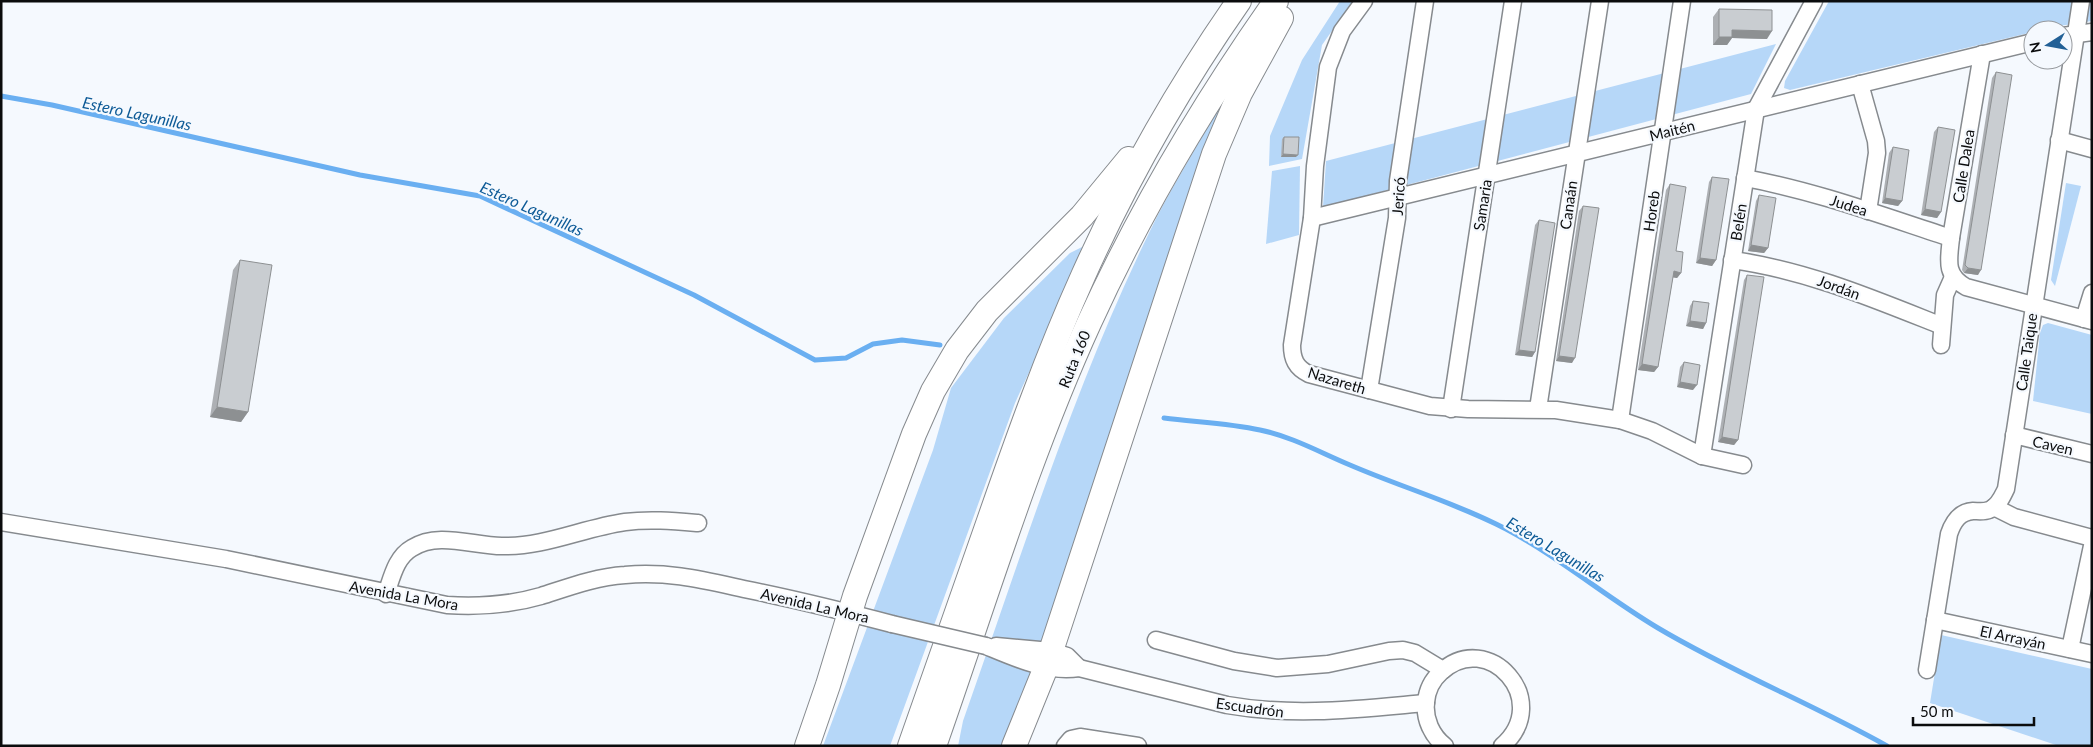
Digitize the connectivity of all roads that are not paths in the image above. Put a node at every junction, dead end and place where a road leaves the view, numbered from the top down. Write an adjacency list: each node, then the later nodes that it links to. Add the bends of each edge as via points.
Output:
1 (1239, 1): 15 (highway, Ruta 160)
2 (1276, 1): 62 (highway, Ruta 160, via 1218,85 1171,162 1089,324 1021,496)
3 (1291, 1): 54 (highway, via 1240,93 1214,154)
4 (1364, 1): 25 (street, Nazareth, via 1342,31 1328,67 1314,166)
5 (1425, 1): 23 (street, Jericó)
6 (1513, 1): 21 (street, Samaria)
7 (1600, 1): 20 (street, Canaán)
8 (1682, 1): 17 (street, Horeb)
9 (1814, 1): 16 (street, Belén)
10 (2081, 1): 11 (street, Calle Taique)
11 (2077, 34): 18 (street, Calle Taique)
12 (2023, 44): 13 (street, Maitén)
13 (1982, 54): 14 (street, Maitén); 26 (street, Calle Dalea)
14 (1860, 84): 16 (street, Maitén); 24 (street, via 1877,153)
15 (1180, 92): 48 (highway, via 1082,216 1004,293 957,350 923,412); 61 (highway, Ruta 160, via 1126,187 1065,316 1010,459)
16 (1756, 109): 17 (street, Maitén); 22 (street, Belén)
17 (1663, 132): 20 (street, Maitén); 37 (street, Horeb)
18 (2059, 140): 19 (street); 30 (street, Calle Taique)
19 (2092, 150)
20 (1576, 153): 21 (street, Maitén); 36 (street, Canaán)
21 (1486, 175): 23 (street, Maitén); 35 (street, Samaria)
22 (1745, 178): 24 (street, Judea, via 1805,191); 27 (street, Belén)
23 (1398, 197): 25 (street, Maitén); 34 (street, Jericó)
24 (1868, 211): 26 (street, Judea)
25 (1312, 218): 34 (street, Nazareth, via 1292,345 1293,358 1299,368 1309,374)
26 (1951, 238): 28 (street, Calle Dalea, via 1948,261)
27 (1732, 260): 32 (street, Jordán, via 1814,277); 40 (street, Belén)
28 (1953, 277): 30 (street, via 1966,287); 32 (street, Calle Dalea, via 1945,295)
29 (2092, 293): 31 (street)
30 (2034, 304): 31 (street); 38 (street, Calle Taique)
31 (2088, 320)
32 (1942, 326): 33 (street, Calle Dalea)
33 (1942, 345)
34 (1369, 390): 35 (street, Nazareth, via 1416,404)
35 (1451, 409): 36 (street, Nazareth)
36 (1538, 409): 37 (street, Nazareth)
37 (1620, 420): 40 (street, Nazareth, via 1652,431)
38 (2014, 436): 39 (street, Caven); 42 (street, Calle Taique, via 2006,489)
39 (2092, 454)
40 (1702, 456): 41 (street, Nazareth)
41 (1743, 465)
42 (1994, 507): 45 (street, via 2014,517); 49 (street, via 1966,512 1953,524)
43 (1, 522): 47 (street, Avenida La Mora, via 226,559)
44 (698, 523): 47 (street, via 624,522 524,546 442,540 425,542 411,548 398,562)
45 (2092, 538)
46 (2092, 546): 52 (street)
47 (386, 594): 48 (street, Avenida La Mora, via 447,605 486,606 540,596 588,580 661,573)
48 (850, 613): 51 (street, Avenida La Mora, bridge); 60 (highway)
49 (1935, 620): 52 (street, El Arrayán); 56 (street)
50 (1156, 640): 55 (street, via 1234,661 1277,668 1328,664 1403,650 1415,653)
51 (986, 646): 54 (street, Escuadrón, via 1019,647)
52 (2070, 649): 53 (street, El Arrayán)
53 (2092, 654)
54 (1048, 659): 57 (street, Escuadrón, via 1067,656 1079,668 1227,705 1276,712 1318,712); 63 (highway)
55 (1443, 670): 57 (street, via 1429,688); 66 (street, via 1464,660 1479,659 1501,667 1512,678 1521,699 1521,714 1517,729)
56 (1927, 670)
57 (1426, 703): 65 (street, via 1431,729)
58 (1068, 743): 59 (street, via 1080,737)
59 (1118, 744): 64 (street)
60 (807, 746)
61 (910, 746)
62 (934, 746)
63 (1014, 746)
64 (1138, 746)
65 (1445, 746)
66 (1502, 746)

